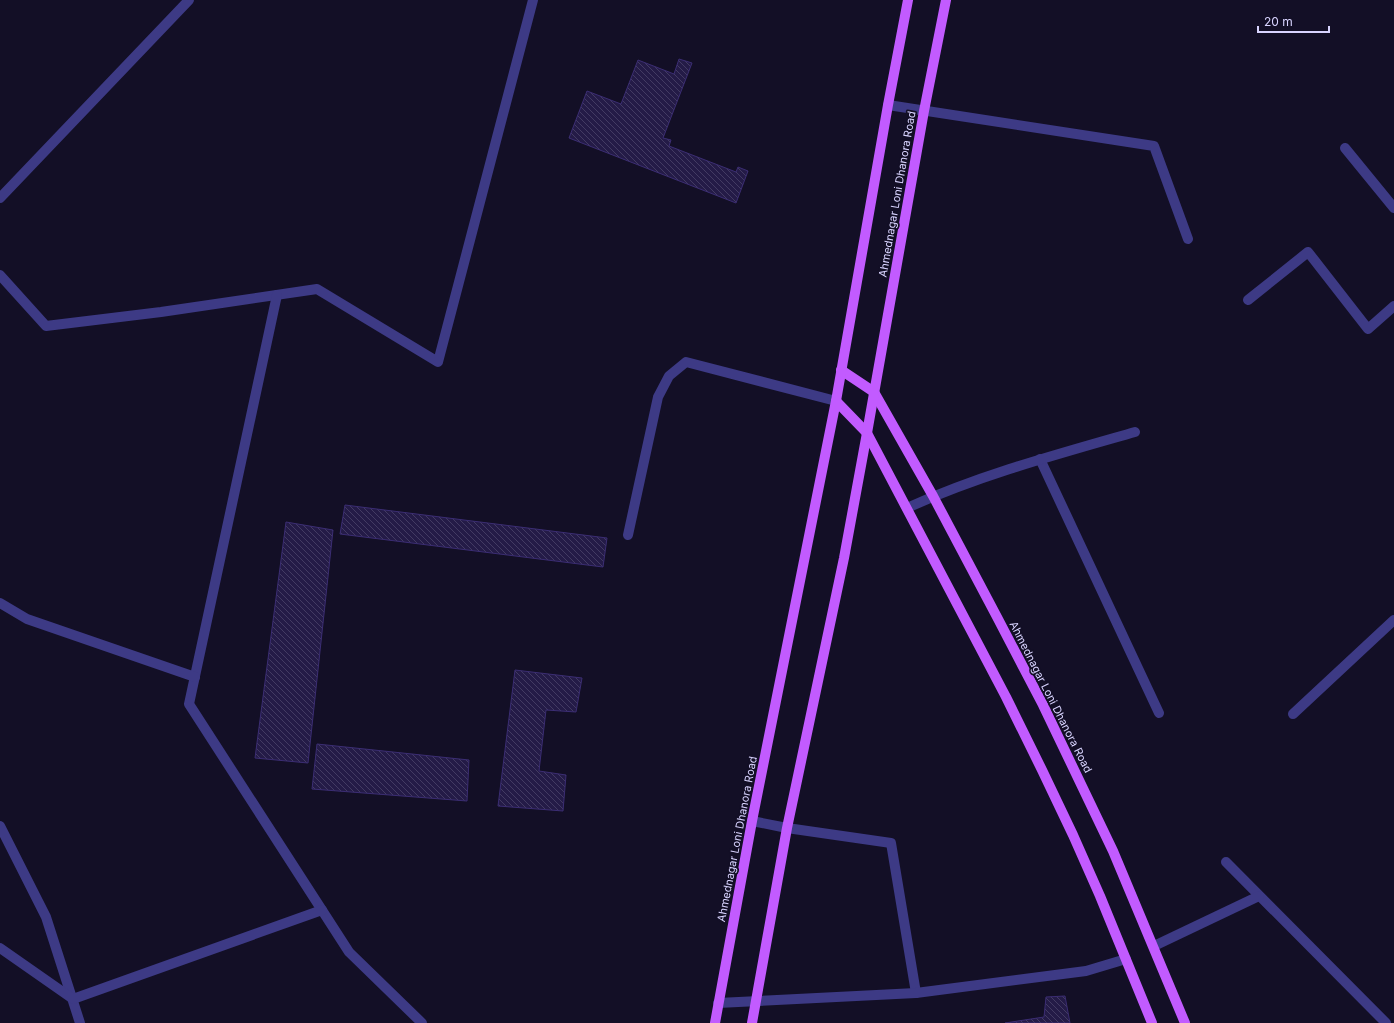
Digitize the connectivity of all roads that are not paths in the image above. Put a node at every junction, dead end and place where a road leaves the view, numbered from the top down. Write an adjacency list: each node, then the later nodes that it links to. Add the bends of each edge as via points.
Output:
1 (189, 0): 8 (street)
2 (533, 0): 12 (street, via 438,362 316,289)
3 (908, 0): 5 (main road, Ahmednagar Loni Dhanora Road)
4 (946, 0): 6 (main road, Ahmednagar Loni Dhanora Road)
5 (888, 105): 6 (street); 15 (main road, Ahmednagar Loni Dhanora Road)
6 (924, 111): 10 (street, via 1154,146); 16 (main road, Ahmednagar Loni Dhanora Road)
7 (1346, 148): 9 (street)
8 (0, 198)
9 (1394, 208)
10 (1188, 239)
11 (0, 275): 12 (street, via 46,326)
12 (277, 295): 26 (street)
13 (1248, 300): 14 (street, via 1308,252 1368,329)
14 (1394, 306)
15 (841, 370): 16 (main road, Ahmednagar Loni Dhanora Road); 17 (main road, Ahmednagar Loni Dhanora Road)
16 (874, 392): 19 (main road, Ahmednagar Loni Dhanora Road); 21 (main road, Ahmednagar Loni Dhanora Road)
17 (836, 401): 19 (main road); 23 (street, via 686,362 669,376 658,397); 29 (main road, Ahmednagar Loni Dhanora Road)
18 (1135, 432): 20 (street)
19 (867, 433): 22 (main road); 31 (main road, Ahmednagar Loni Dhanora Road, via 844,558)
20 (1040, 459): 21 (street); 27 (street)
21 (933, 496): 22 (street); 35 (main road, Ahmednagar Loni Dhanora Road, via 1043,705 1113,851)
22 (907, 508): 37 (main road, via 1042,770)
23 (628, 535)
24 (0, 603): 26 (street, via 27,619)
25 (1394, 620): 28 (street)
26 (195, 677): 34 (street, via 189,704)
27 (1159, 713)
28 (1292, 714)
29 (752, 821): 31 (street); 41 (main road, Ahmednagar Loni Dhanora Road)
30 (0, 826): 39 (street, via 46,917)
31 (787, 828): 38 (street, via 891,843); 40 (main road, Ahmednagar Loni Dhanora Road)
32 (1226, 862): 33 (street)
33 (1259, 896): 35 (street); 48 (street)
34 (322, 910): 39 (street); 43 (street, via 349,952)
35 (1154, 946): 47 (main road, Ahmednagar Loni Dhanora Road)
36 (0, 948): 39 (street)
37 (1126, 959): 38 (street, via 1086,971); 46 (main road)
38 (916, 993): 40 (street)
39 (73, 999): 42 (street)
40 (755, 1002): 41 (street); 45 (main road, Ahmednagar Loni Dhanora Road)
41 (718, 1003): 44 (main road, Ahmednagar Loni Dhanora Road)
42 (80, 1023)
43 (422, 1023)
44 (715, 1023)
45 (752, 1023)
46 (1152, 1023)
47 (1185, 1023)
48 (1386, 1023)

